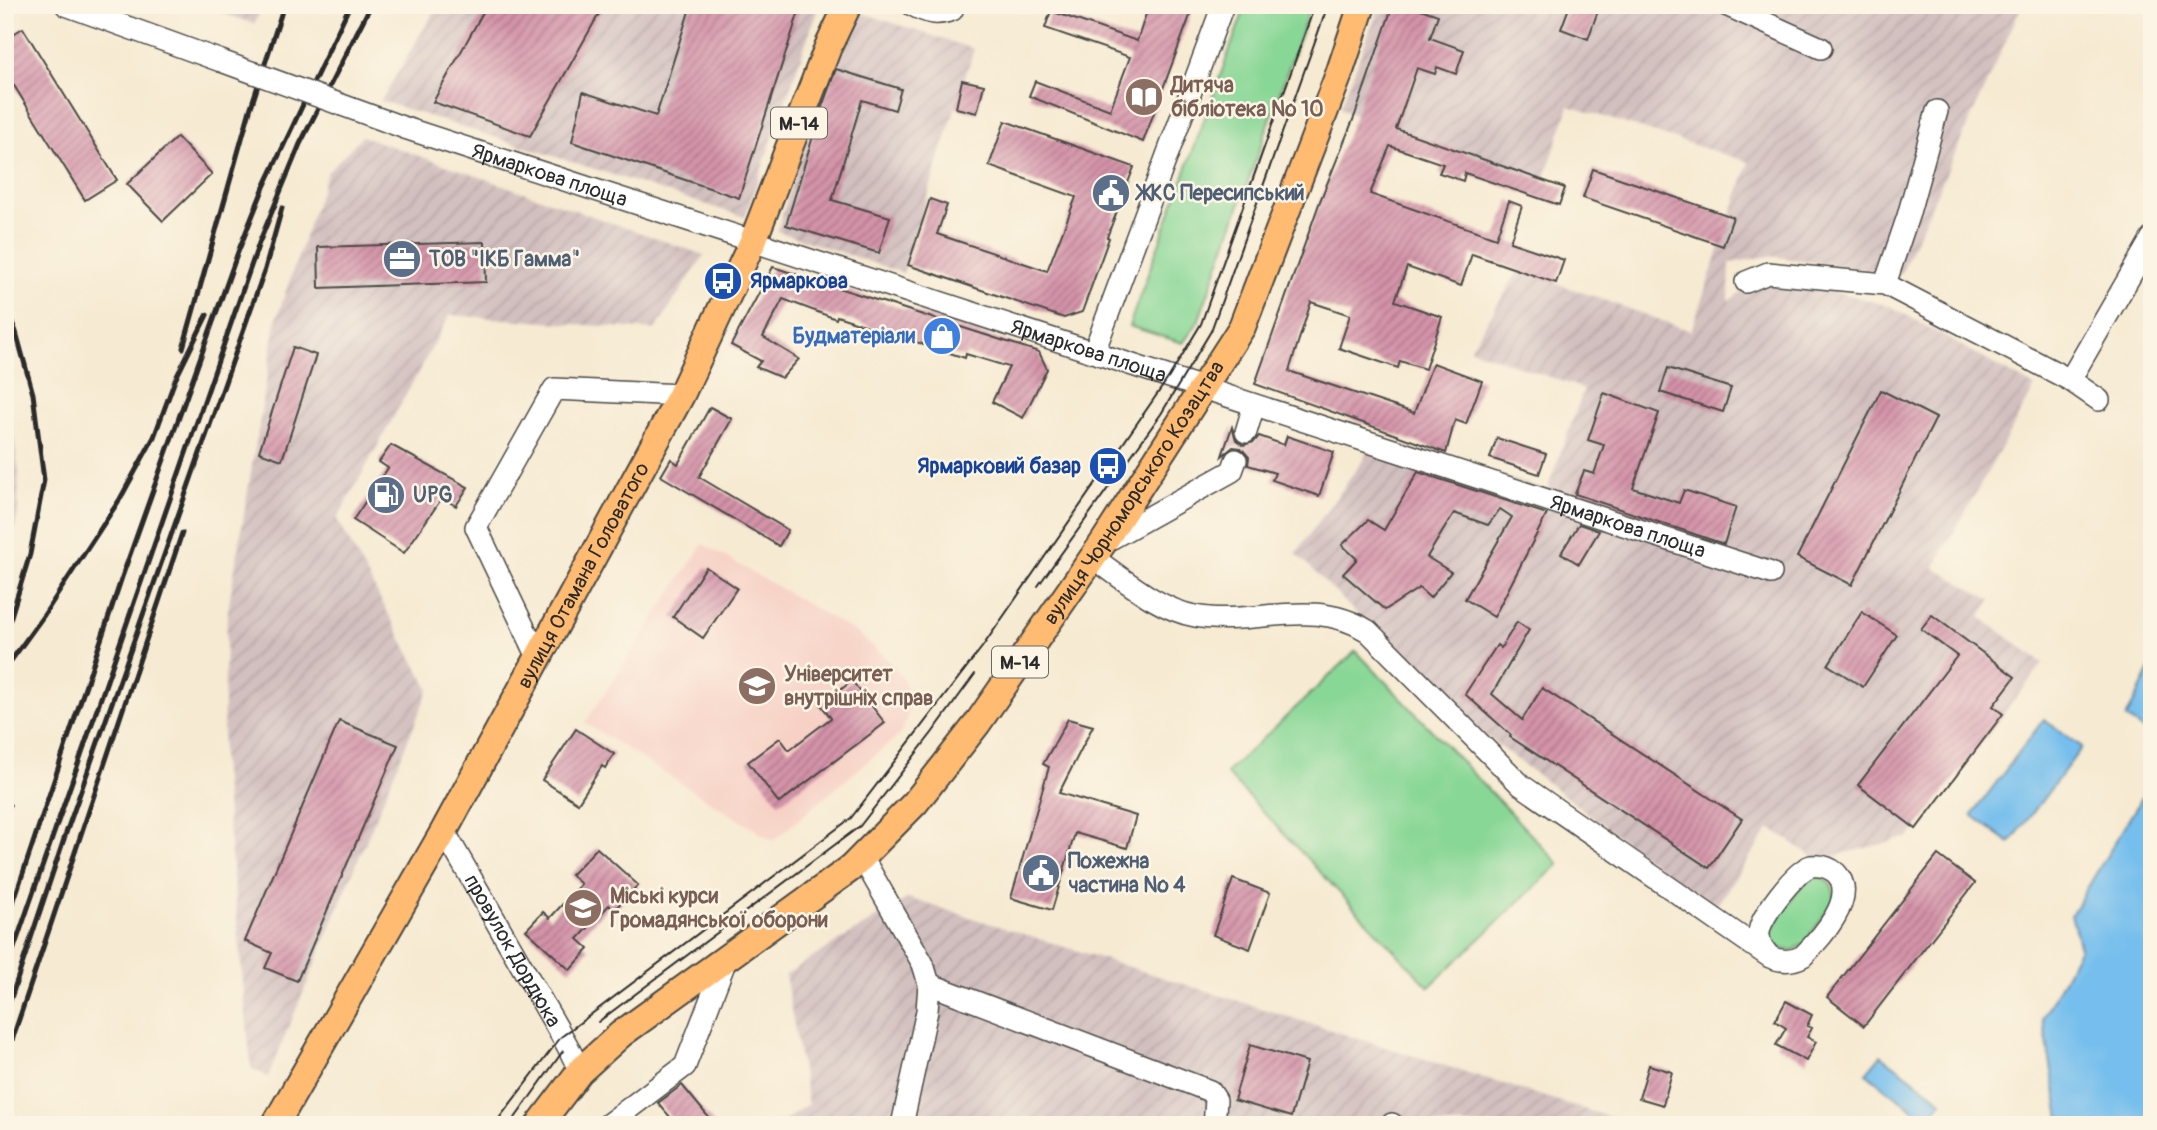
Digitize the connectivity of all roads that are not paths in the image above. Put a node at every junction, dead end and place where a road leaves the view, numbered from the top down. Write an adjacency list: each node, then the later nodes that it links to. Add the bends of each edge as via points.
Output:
1 (66, 5): 11 (street, Ярмаркова площа, bridge, via 405,128)
2 (848, 5): 11 (main road, вулиця Отамана Головатого / М-14)
3 (912, 5): 4 (street, via 940,15)
4 (954, 5)
5 (1223, 5): 14 (street)
6 (1362, 5): 16 (main road, вулиця Чорноморського Козацтва / М-14, via 1245,320)
7 (1726, 5): 8 (street)
8 (1821, 48)
9 (1937, 111): 13 (street)
10 (2152, 238): 15 (street)
11 (753, 241): 14 (street, Ярмаркова площа); 17 (main road, вулиця Отамана Головатого / М-14)
12 (1746, 282): 13 (street, via 1768,273)
13 (1885, 285): 15 (street)
14 (1094, 352): 16 (street, Ярмаркова площа)
15 (2070, 380): 18 (street)
16 (1203, 389): 19 (street, Ярмаркова площа); 22 (main road, вулиця Чорноморського Козацтва / М-14)
17 (681, 395): 24 (main road, вулиця Отамана Головатого / М-14); 24 (street, via 554,389 476,527)
18 (2099, 400)
19 (1254, 405): 20 (street); 23 (street, Ярмаркова площа)
20 (1245, 432)
21 (1236, 460): 22 (street, via 1232,471)
22 (1098, 551): 26 (main road, вулиця Чорноморського Козацтва / М-14, via 977,724 915,803); 28 (street, via 1155,600 1194,616 1315,613 1352,621 1368,631 1521,785)
23 (1771, 573)
24 (538, 657): 25 (main road, вулиця Отамана Головатого / М-14)
25 (444, 831): 30 (street, провулок Дордюка); 31 (main road, вулиця Отамана Головатого / М-14)
26 (862, 858): 27 (main road, вулиця Чорноморського Козацтва / М-14); 29 (street, via 923,964)
27 (727, 957): 30 (main road, вулиця Чорноморського Козацтва / М-14, via 621,1034); 33 (street, via 685,1066)
28 (1770, 957): 28 (street, via 1787,961 1803,956 1840,909 1845,892 1832,870 1805,868 1766,915 1759,941)
29 (929, 984): 34 (street, via 928,1011); 35 (street, via 1210,1091 1216,1100)
30 (580, 1071): 32 (main road, вулиця Чорноморського Козацтва / М-14)
31 (275, 1125)
32 (539, 1125)
33 (607, 1125)
34 (902, 1125)
35 (1214, 1125)

